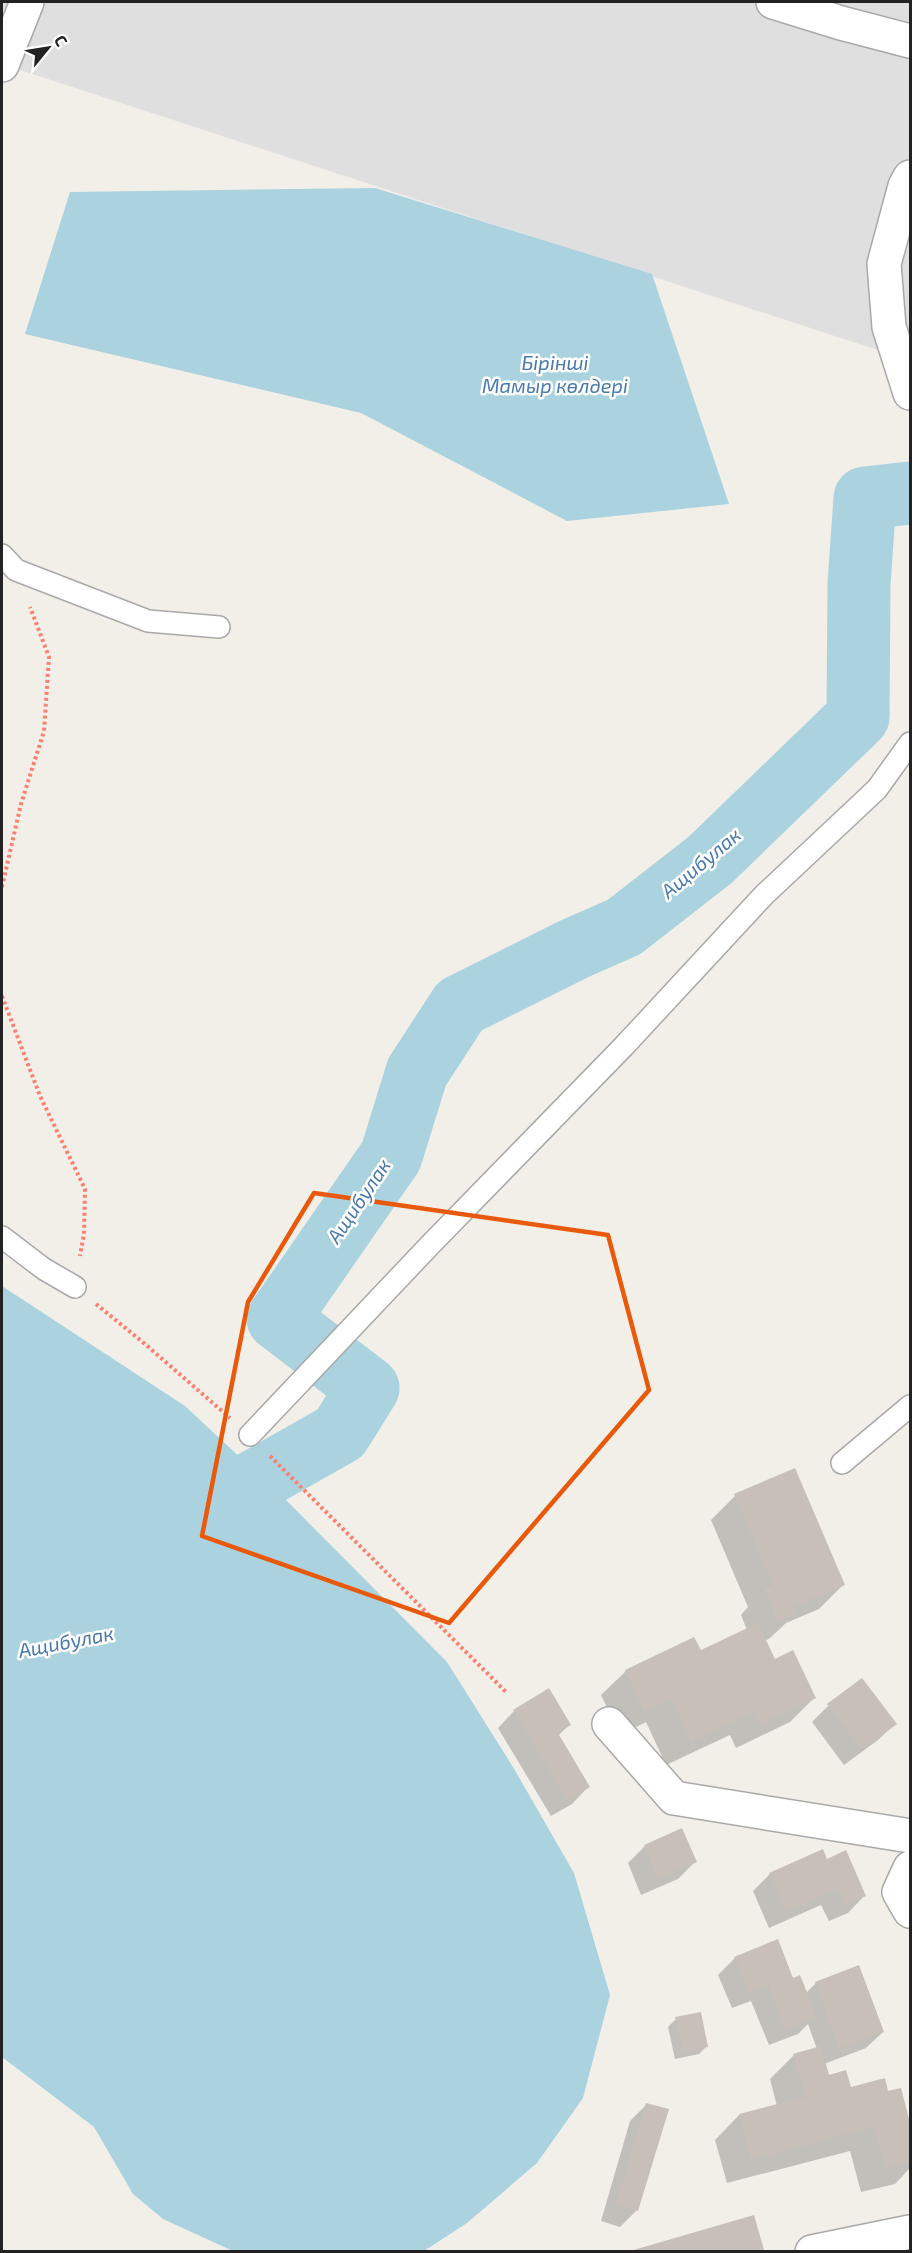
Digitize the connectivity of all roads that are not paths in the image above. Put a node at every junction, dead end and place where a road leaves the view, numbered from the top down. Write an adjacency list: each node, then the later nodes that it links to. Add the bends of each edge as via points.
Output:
1 (27, 2): 4 (street)
2 (773, 2): 3 (street)
3 (910, 41)
4 (2, 65)
5 (910, 177): 6 (street, via 884,264 889,327)
6 (910, 393)
7 (9, 563): 8 (lane, via 148,621)
8 (219, 627)
9 (910, 743): 13 (lane, via 877,789 764,895)
10 (2, 1237): 11 (lane)
11 (75, 1287)
12 (910, 1406): 14 (lane)
13 (250, 1435)
14 (842, 1463)
15 (609, 1724): 16 (street, via 674,1798)
16 (910, 1836)
17 (910, 1868): 18 (street, via 899,1892)
18 (910, 1911)
19 (910, 2232): 20 (street)
20 (812, 2252)

